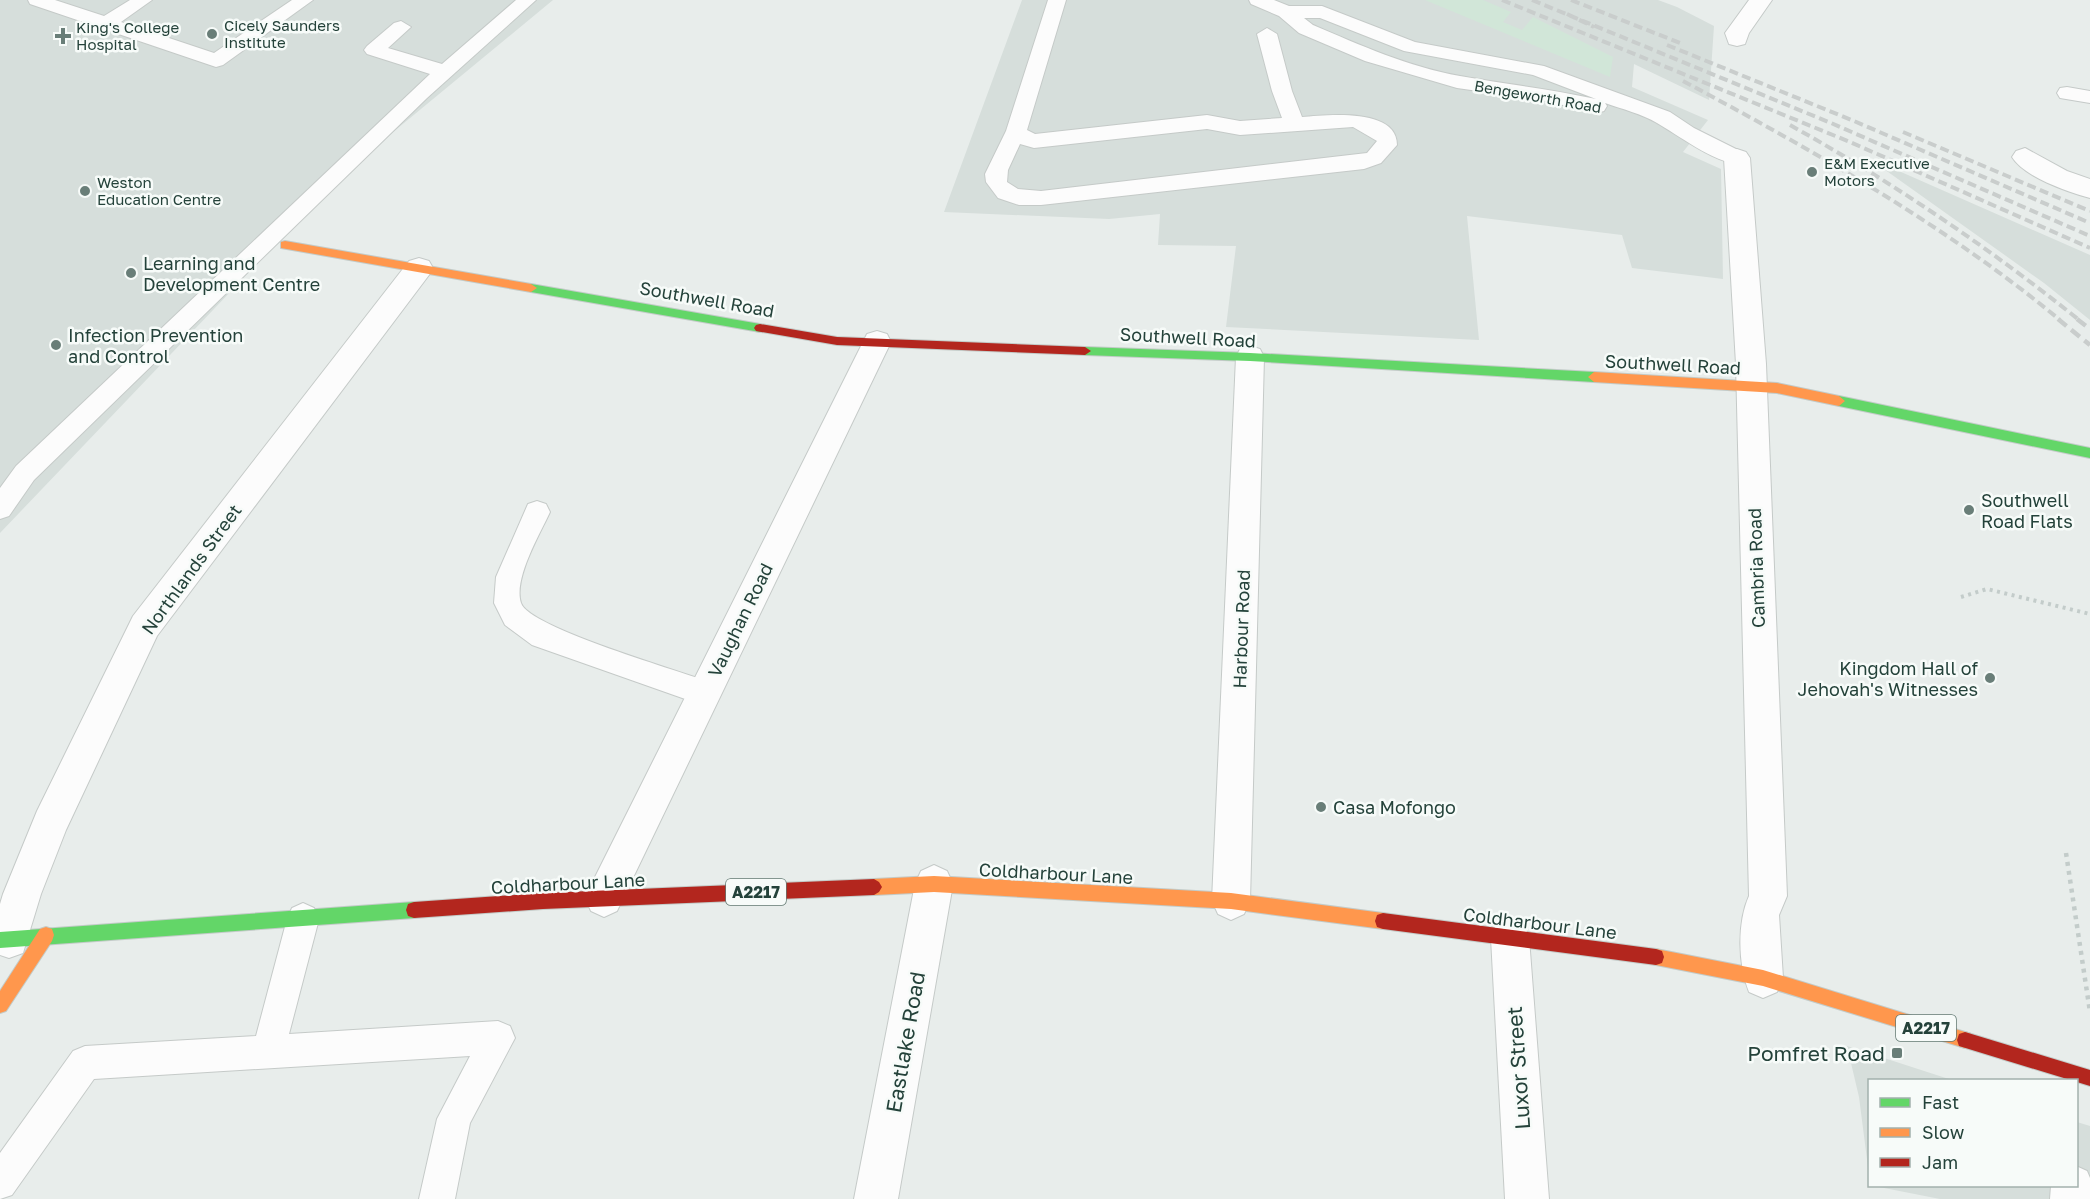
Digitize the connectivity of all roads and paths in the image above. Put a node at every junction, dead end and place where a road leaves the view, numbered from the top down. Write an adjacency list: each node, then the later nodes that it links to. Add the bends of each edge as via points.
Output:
1 (37, 0): 9 (lane)
2 (143, 0): 9 (lane)
3 (304, 0): 9 (lane, via 216,60)
4 (527, 0): 14 (lane)
5 (1057, 0): 20 (lane)
6 (1258, 0): 8 (lane)
7 (1761, 0): 12 (street, via 1737,33)
8 (1286, 12): 13 (lane, Bengeworth Road, via 1322,12 1402,45); 15 (lane, Bengeworth Road, via 1306,29 1372,57)
9 (108, 22)
10 (401, 27): 14 (lane, via 374,50)
11 (1268, 34): 18 (lane)
12 (1737, 39)
13 (1471, 58): 15 (lane); 19 (lane, Bengeworth Road, via 1537,70 1587,87 1663,117)
14 (446, 71): 30 (lane, via 25,473)
15 (1456, 82): 19 (lane, Bengeworth Road, via 1587,104 1654,127)
16 (2067, 93): 17 (lane)
17 (2090, 97)
18 (1295, 124): 20 (lane, via 1240,128 1207,122); 20 (lane, via 1359,121 1379,131 1387,145 1374,158 1353,164 1019,199 1004,191 996,174)
19 (1687, 133): 22 (lane, Bengeworth Road)
20 (1025, 136)
21 (2025, 157): 23 (street, via 2058,177)
22 (1737, 158): 28 (street, Cambria Road)
23 (2090, 189)
24 (285, 245): 25 (street, Southwell Road)
25 (419, 268): 26 (street, Southwell Road, via 837,341); 42 (street, Northlands Street, via 145,626 50,824)
26 (877, 342): 27 (street, Southwell Road); 34 (street, Vaughan Road)
27 (1250, 357): 28 (street, Southwell Road); 38 (street, Harbour Road)
28 (1751, 386): 29 (street, Southwell Road, via 1778,388); 43 (street, Cambria Road, via 1768,896 1760,915)
29 (2090, 453)
30 (0, 508)
31 (537, 512): 34 (lane, via 507,586 505,595 511,612 542,636)
32 (1961, 597): 33 (path, via 1987,589)
33 (2090, 614)
34 (705, 693): 37 (street, Vaughan Road)
35 (2066, 853): 45 (path)
36 (934, 884): 37 (street, Coldharbour Lane / A2217); 38 (street, Coldharbour Lane / A2217); 50 (street, Eastlake Road)
37 (604, 898): 39 (street, Coldharbour Lane / A2217)
38 (1231, 901): 41 (street, Coldharbour Lane / A2217)
39 (303, 919): 40 (street, Coldharbour Lane / A2217); 46 (lane)
40 (46, 934): 42 (street, Coldharbour Lane / A2217); 44 (street)
41 (1510, 938): 43 (street, Coldharbour Lane / A2217, via 1650,956); 51 (street, Luxor Street)
42 (5, 940)
43 (1763, 978): 47 (street, Coldharbour Lane / A2217)
44 (0, 1005)
45 (2090, 1012)
46 (268, 1052): 48 (lane, via 85,1063); 49 (lane, via 498,1038 454,1119)
47 (2079, 1077)
48 (0, 1183)
49 (437, 1199)
50 (876, 1199)
51 (1527, 1199)

